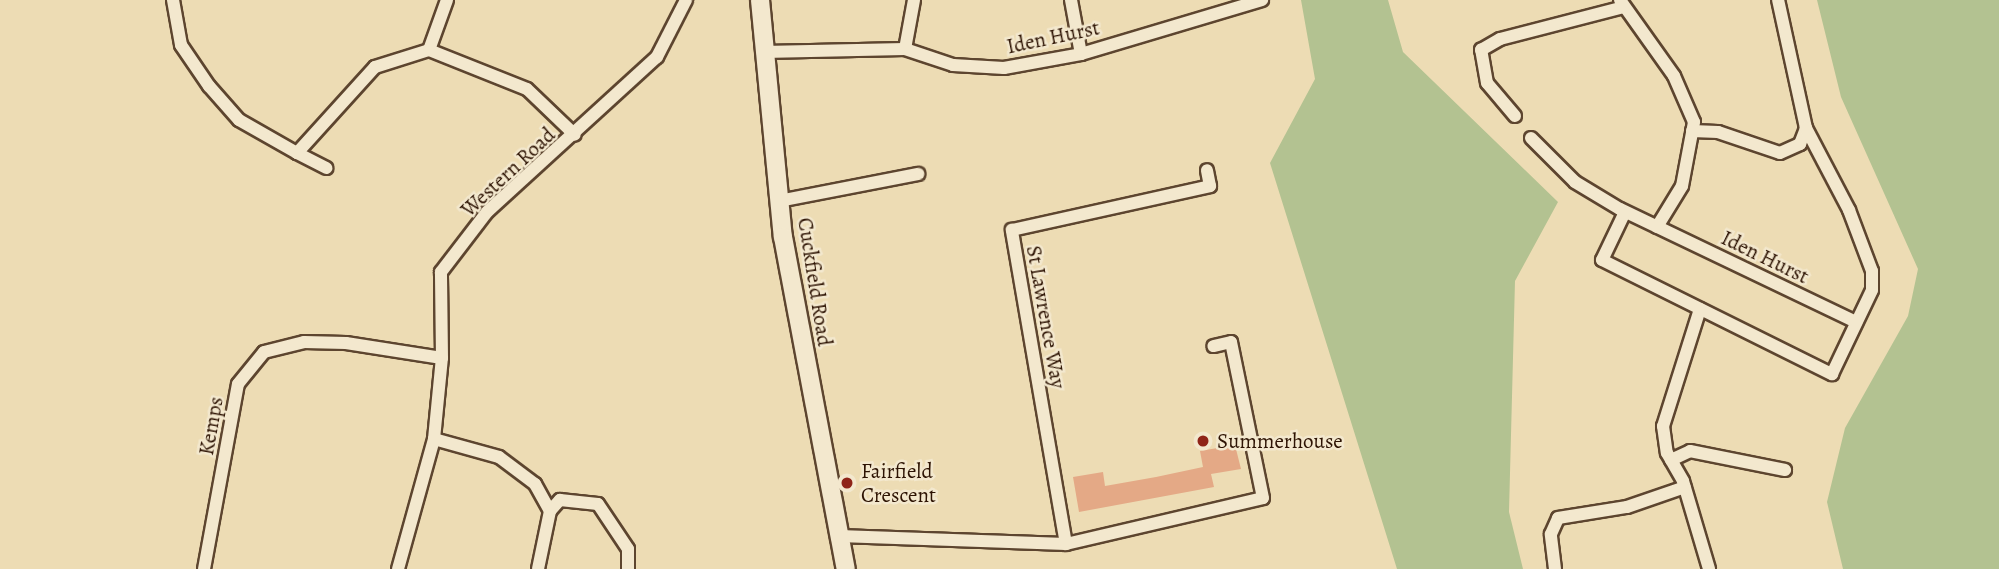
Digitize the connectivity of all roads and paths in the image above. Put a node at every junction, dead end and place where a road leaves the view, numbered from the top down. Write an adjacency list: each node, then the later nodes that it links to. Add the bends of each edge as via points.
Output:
1 (173, 0): 20 (street, via 181,45 209,86 239,120)
2 (447, 0): 12 (street)
3 (687, 0): 18 (street, Western Road, via 657,57)
4 (760, 0): 13 (street, Cuckfield Road)
5 (914, 0): 11 (street)
6 (1071, 0): 14 (street)
7 (1262, 0): 9 (street, Iden Hurst)
8 (1777, 0): 16 (street)
9 (1245, 3): 14 (street, Iden Hurst)
10 (1622, 3): 15 (street, via 1500,39 1481,50 1487,83); 17 (street, via 1674,76 1694,122)
11 (905, 49): 13 (street, Iden Hurst); 14 (street, Iden Hurst, via 953,65 1004,68)
12 (429, 50): 18 (street, via 527,89); 20 (street, via 375,67)
13 (763, 52): 24 (street, Cuckfield Road)
14 (1082, 54)
15 (1515, 116)
16 (1806, 128): 17 (street, via 1800,144 1780,153 1718,132); 28 (street, via 1849,210 1872,271 1872,290)
17 (1692, 131): 26 (street, via 1682,186)
18 (575, 135): 30 (street, Western Road, via 487,212 441,272)
19 (1531, 138): 25 (street, Iden Hurst, via 1574,182)
20 (297, 153): 21 (street)
21 (326, 168)
22 (1207, 170): 37 (street, St Lawrence Way, via 1210,186 1012,230)
23 (918, 174): 24 (street)
24 (779, 201): 36 (street, Cuckfield Road)
25 (1625, 212): 26 (street, Iden Hurst); 27 (street, via 1602,260)
26 (1657, 227): 28 (street, Iden Hurst)
27 (1700, 309): 28 (street, via 1832,374); 32 (street, via 1662,426)
28 (1856, 322)
29 (1213, 346): 37 (street, via 1231,342 1263,498)
30 (442, 358): 31 (street, Western Road); 38 (street, Kemps, via 346,343 303,342 264,352 238,384)
31 (434, 439): 35 (street, via 499,457 535,484); 39 (street, Western Road)
32 (1671, 460): 33 (street, via 1690,451); 34 (street)
33 (1785, 470)
34 (1685, 487): 43 (street, via 1628,507 1558,518 1551,534); 44 (street)
35 (551, 511): 40 (street); 41 (street, via 560,500 598,503 628,549)
36 (839, 536): 37 (street); 42 (street, Cuckfield Road)
37 (1066, 544)
38 (204, 569)
39 (398, 569)
40 (538, 569)
41 (628, 569)
42 (846, 569)
43 (1556, 569)
44 (1709, 569)

